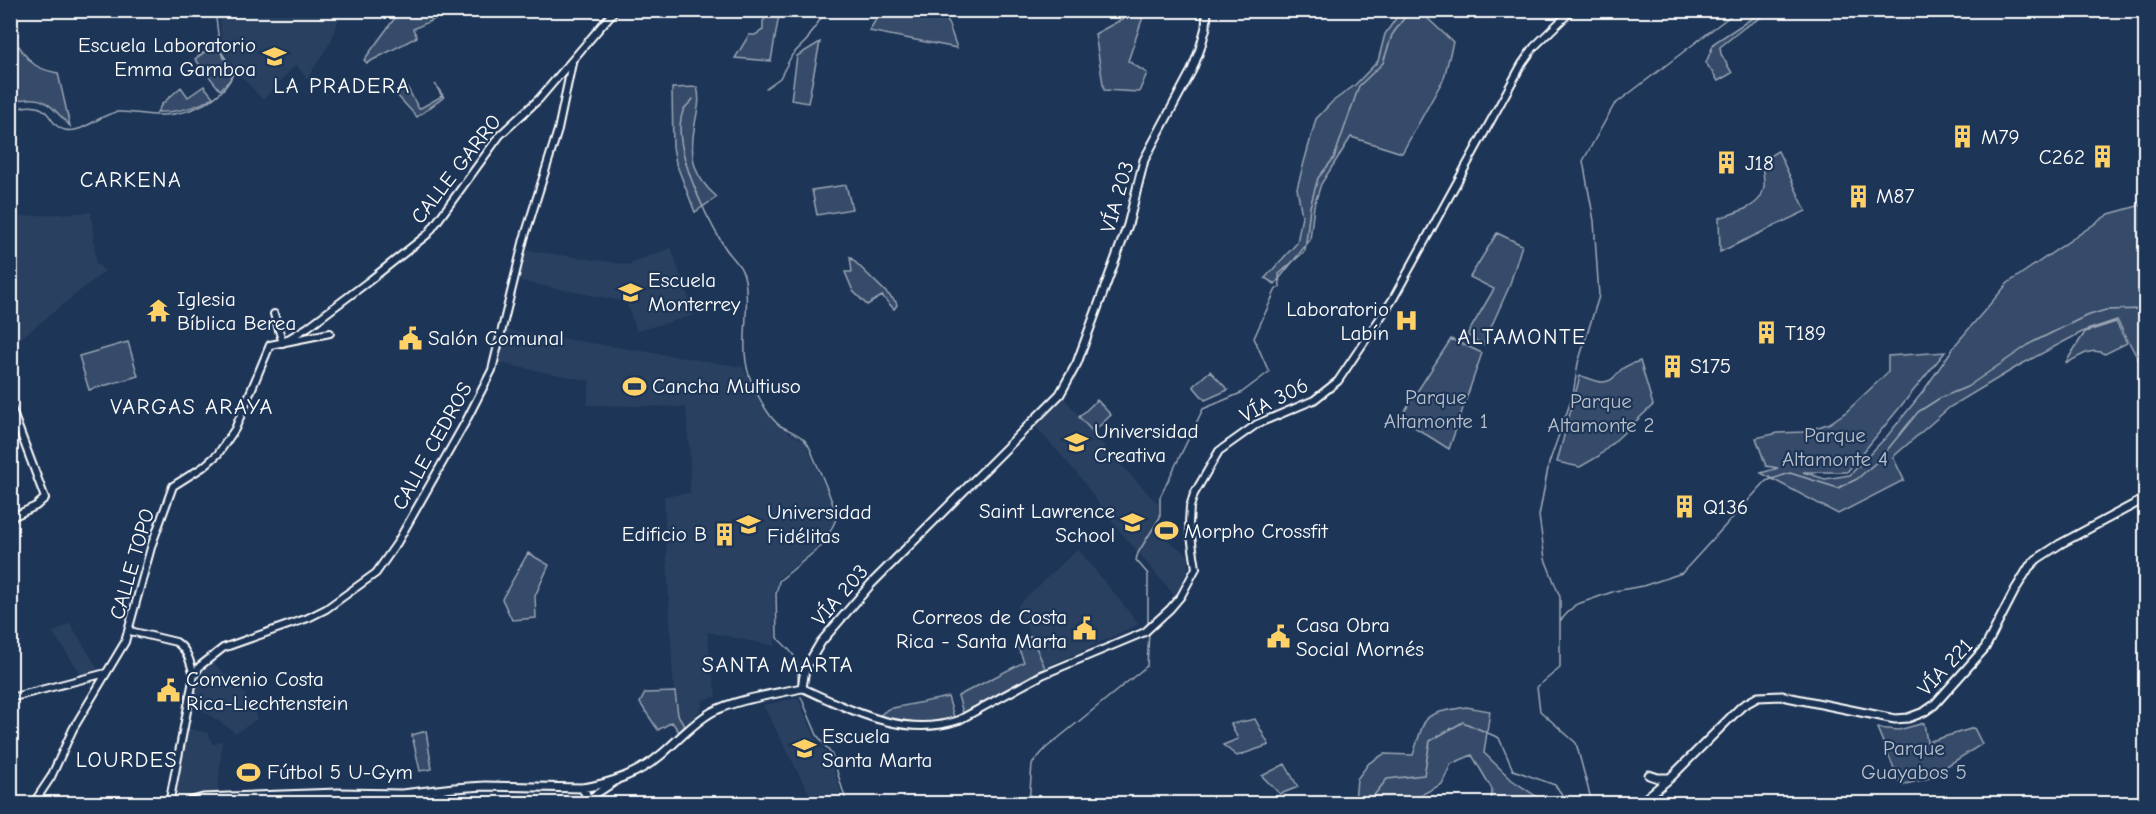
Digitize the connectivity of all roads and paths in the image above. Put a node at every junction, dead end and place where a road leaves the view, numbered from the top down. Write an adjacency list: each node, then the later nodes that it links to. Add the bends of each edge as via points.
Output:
1 (615, 10): 4 (street, CALLE CEDROS)
2 (1207, 10): 15 (main road, VÍA 203, via 1206,27 1192,70 1144,160 1128,225 1077,363 1060,394 871,584 821,642 805,669)
3 (1572, 10): 15 (street, VÍA 306, via 1522,64 1393,299 1338,381 1314,400 1257,424 1219,451 1190,507 1196,568 1181,596 1154,626 1042,675 946,724 921,727 875,719)
4 (572, 63): 7 (street, CALLE GARRO, via 500,135 428,234); 14 (street, CALLE CEDROS, via 558,130 524,239 492,370 397,543 376,573 326,609 223,648)
5 (274, 314): 7 (street)
6 (330, 333): 7 (street)
7 (283, 343): 8 (street, CALLE GARRO)
8 (270, 345): 12 (street, CALLE TOPO, via 228,441 211,460 173,486 152,544)
9 (10, 405): 11 (street, via 45,498)
10 (2145, 498): 18 (main road, VÍA 221, via 2037,559 2015,590 1985,648 1924,712 1889,719 1782,696 1758,697 1742,706)
11 (10, 518)
12 (130, 631): 13 (street, CALLE TOPO); 14 (street, via 180,644)
13 (106, 673): 16 (street); 22 (street, CALLE TOPO)
14 (194, 675): 23 (street)
15 (802, 688): 19 (main road, via 712,712 660,756)
16 (10, 698)
17 (1649, 774): 18 (main road)
18 (1670, 778): 25 (main road, VÍA 221)
19 (616, 780): 20 (main road); 21 (street)
20 (582, 788): 21 (main road, via 586,794); 24 (main road, via 474,786 402,794 202,798)
21 (583, 802)
22 (33, 804)
23 (169, 804)
24 (182, 804)
25 (1639, 804)

